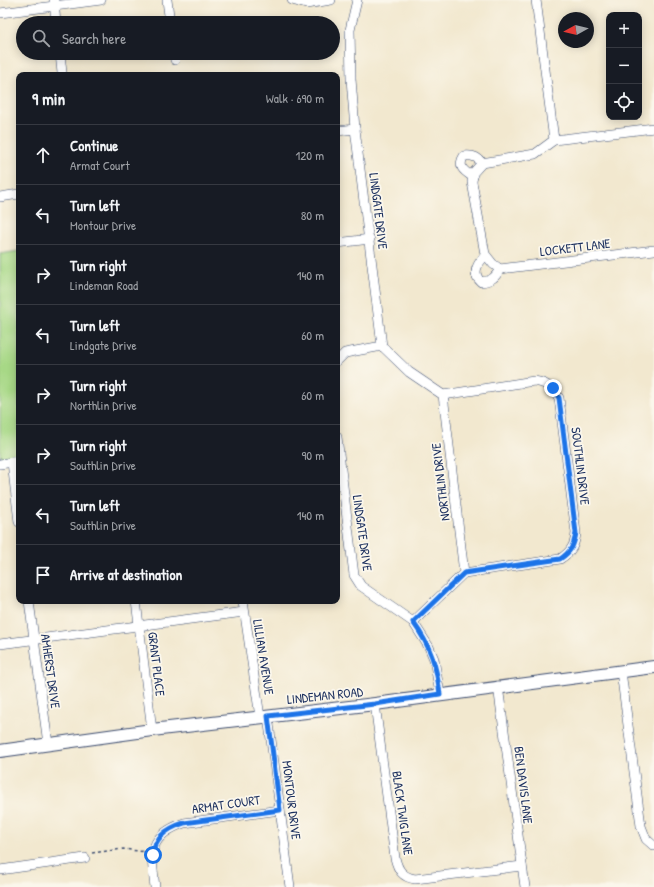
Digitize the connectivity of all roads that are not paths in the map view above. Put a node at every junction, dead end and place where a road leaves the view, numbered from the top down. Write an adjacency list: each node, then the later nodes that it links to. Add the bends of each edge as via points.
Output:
1 (101, 0): 7 (street)
2 (167, 0): 10 (street)
3 (292, 0): 4 (street, via 306,4)
4 (330, 0)
5 (357, 0): 14 (street, LINDGATE DRIVE, via 350,30)
6 (536, 0): 16 (street)
7 (54, 3): 8 (street); 9 (street)
8 (0, 13)
9 (55, 16)
10 (169, 16)
11 (61, 60): 12 (street)
12 (62, 72)
13 (654, 128): 16 (street)
14 (355, 129): 15 (street); 21 (street, LINDGATE DRIVE)
15 (340, 131)
16 (554, 140): 17 (street, via 535,154)
17 (482, 163): 18 (street, via 473,173); 18 (street, via 470,155 464,156 460,166)
18 (473, 177): 24 (street)
19 (16, 194): 20 (street)
20 (0, 197)
21 (370, 239): 22 (street); 26 (street, LINDGATE DRIVE)
22 (340, 243)
23 (654, 250): 25 (street, LOCKETT LANE)
24 (485, 256): 25 (street); 25 (street, via 476,273 481,282 495,278)
25 (496, 267)
26 (382, 346): 27 (street, via 345,353); 28 (street, via 409,372)
27 (340, 358)
28 (443, 395): 33 (street, NORTHLIN DRIVE); 33 (street, SOUTHLIN DRIVE, via 534,382 545,383 553,388 559,398 576,533 569,554 560,559)
29 (340, 461): 38 (street, LINDGATE DRIVE, via 354,575 361,586)
30 (15, 462): 31 (street); 32 (street)
31 (0, 464)
32 (16, 477)
33 (464, 573): 38 (street)
34 (29, 604): 40 (street, AMHERST DRIVE)
35 (136, 604): 39 (street, GRANT PLACE)
36 (243, 604): 37 (street, LILLIAN AVENUE)
37 (244, 612): 39 (street); 47 (street, LILLIAN AVENUE)
38 (413, 622): 45 (street, LINDGATE DRIVE, via 434,659)
39 (139, 626): 40 (street); 48 (street, GRANT PLACE)
40 (34, 639): 41 (street); 49 (street, AMHERST DRIVE)
41 (0, 644)
42 (654, 667): 43 (street, LINDEMAN ROAD)
43 (621, 671): 44 (street, LINDEMAN ROAD); 52 (street, via 641,826 646,839)
44 (498, 686): 45 (street, LINDEMAN ROAD); 54 (street, BEN DAVIS LANE)
45 (440, 694): 46 (street, LINDEMAN ROAD)
46 (375, 704): 47 (street, LINDEMAN ROAD); 54 (street, BLACK TWIG LANE, via 395,858 402,874 415,879)
47 (264, 716): 48 (street, LINDEMAN ROAD); 51 (street, MONTOUR DRIVE)
48 (152, 730): 49 (street, LINDEMAN ROAD)
49 (48, 744): 50 (street, LINDEMAN ROAD)
50 (0, 751)
51 (280, 810): 56 (street, ARMAT COURT, via 184,823 170,828 154,846); 57 (street, MONTOUR DRIVE)
52 (654, 846)
53 (85, 858): 55 (street)
54 (522, 866): 58 (street, BEN DAVIS LANE)
55 (0, 870)
56 (155, 887)
57 (290, 887)
58 (525, 887)

